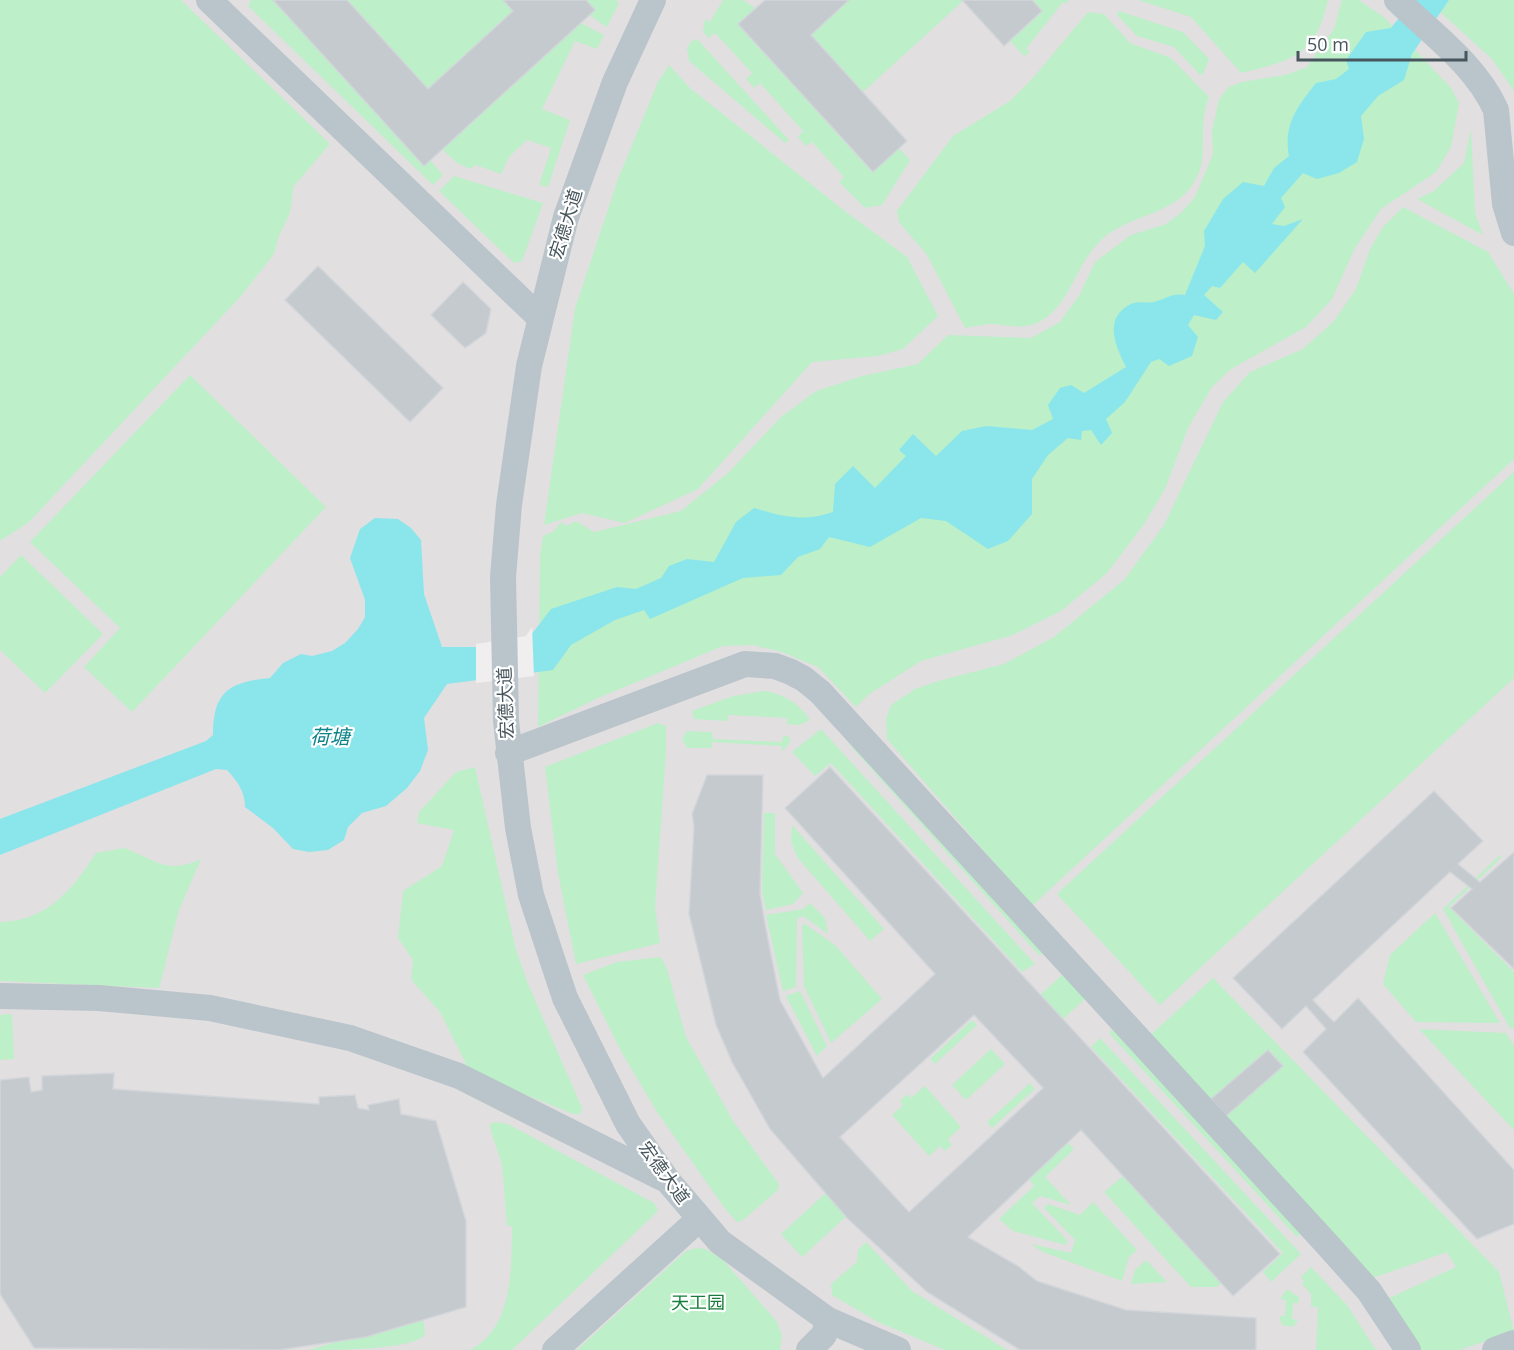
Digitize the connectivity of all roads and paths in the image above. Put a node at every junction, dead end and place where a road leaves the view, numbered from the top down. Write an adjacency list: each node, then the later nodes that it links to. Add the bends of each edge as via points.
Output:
1 (209, 0): 5 (street)
2 (653, 0): 5 (street, 宏德大道, via 615,82 570,206)
3 (1397, 0): 4 (street, via 1480,80 1496,110 1505,204)
4 (1514, 233)
5 (540, 318): 6 (street, 宏德大道, via 514,467 503,577)
6 (508, 753): 8 (street, 宏德大道, via 531,895 565,998 628,1124); 14 (street, via 745,664 775,666 804,679 1325,1242 1369,1291)
7 (0, 996): 8 (street, via 99,998 210,1008 350,1038 459,1076)
8 (668, 1181): 9 (street, 宏德大道)
9 (698, 1220): 10 (street, 宏德大道); 12 (street)
10 (823, 1339): 13 (street, 宏德大道)
11 (1514, 1343): 15 (street)
12 (555, 1350)
13 (898, 1350)
14 (1408, 1350)
15 (1496, 1350)

